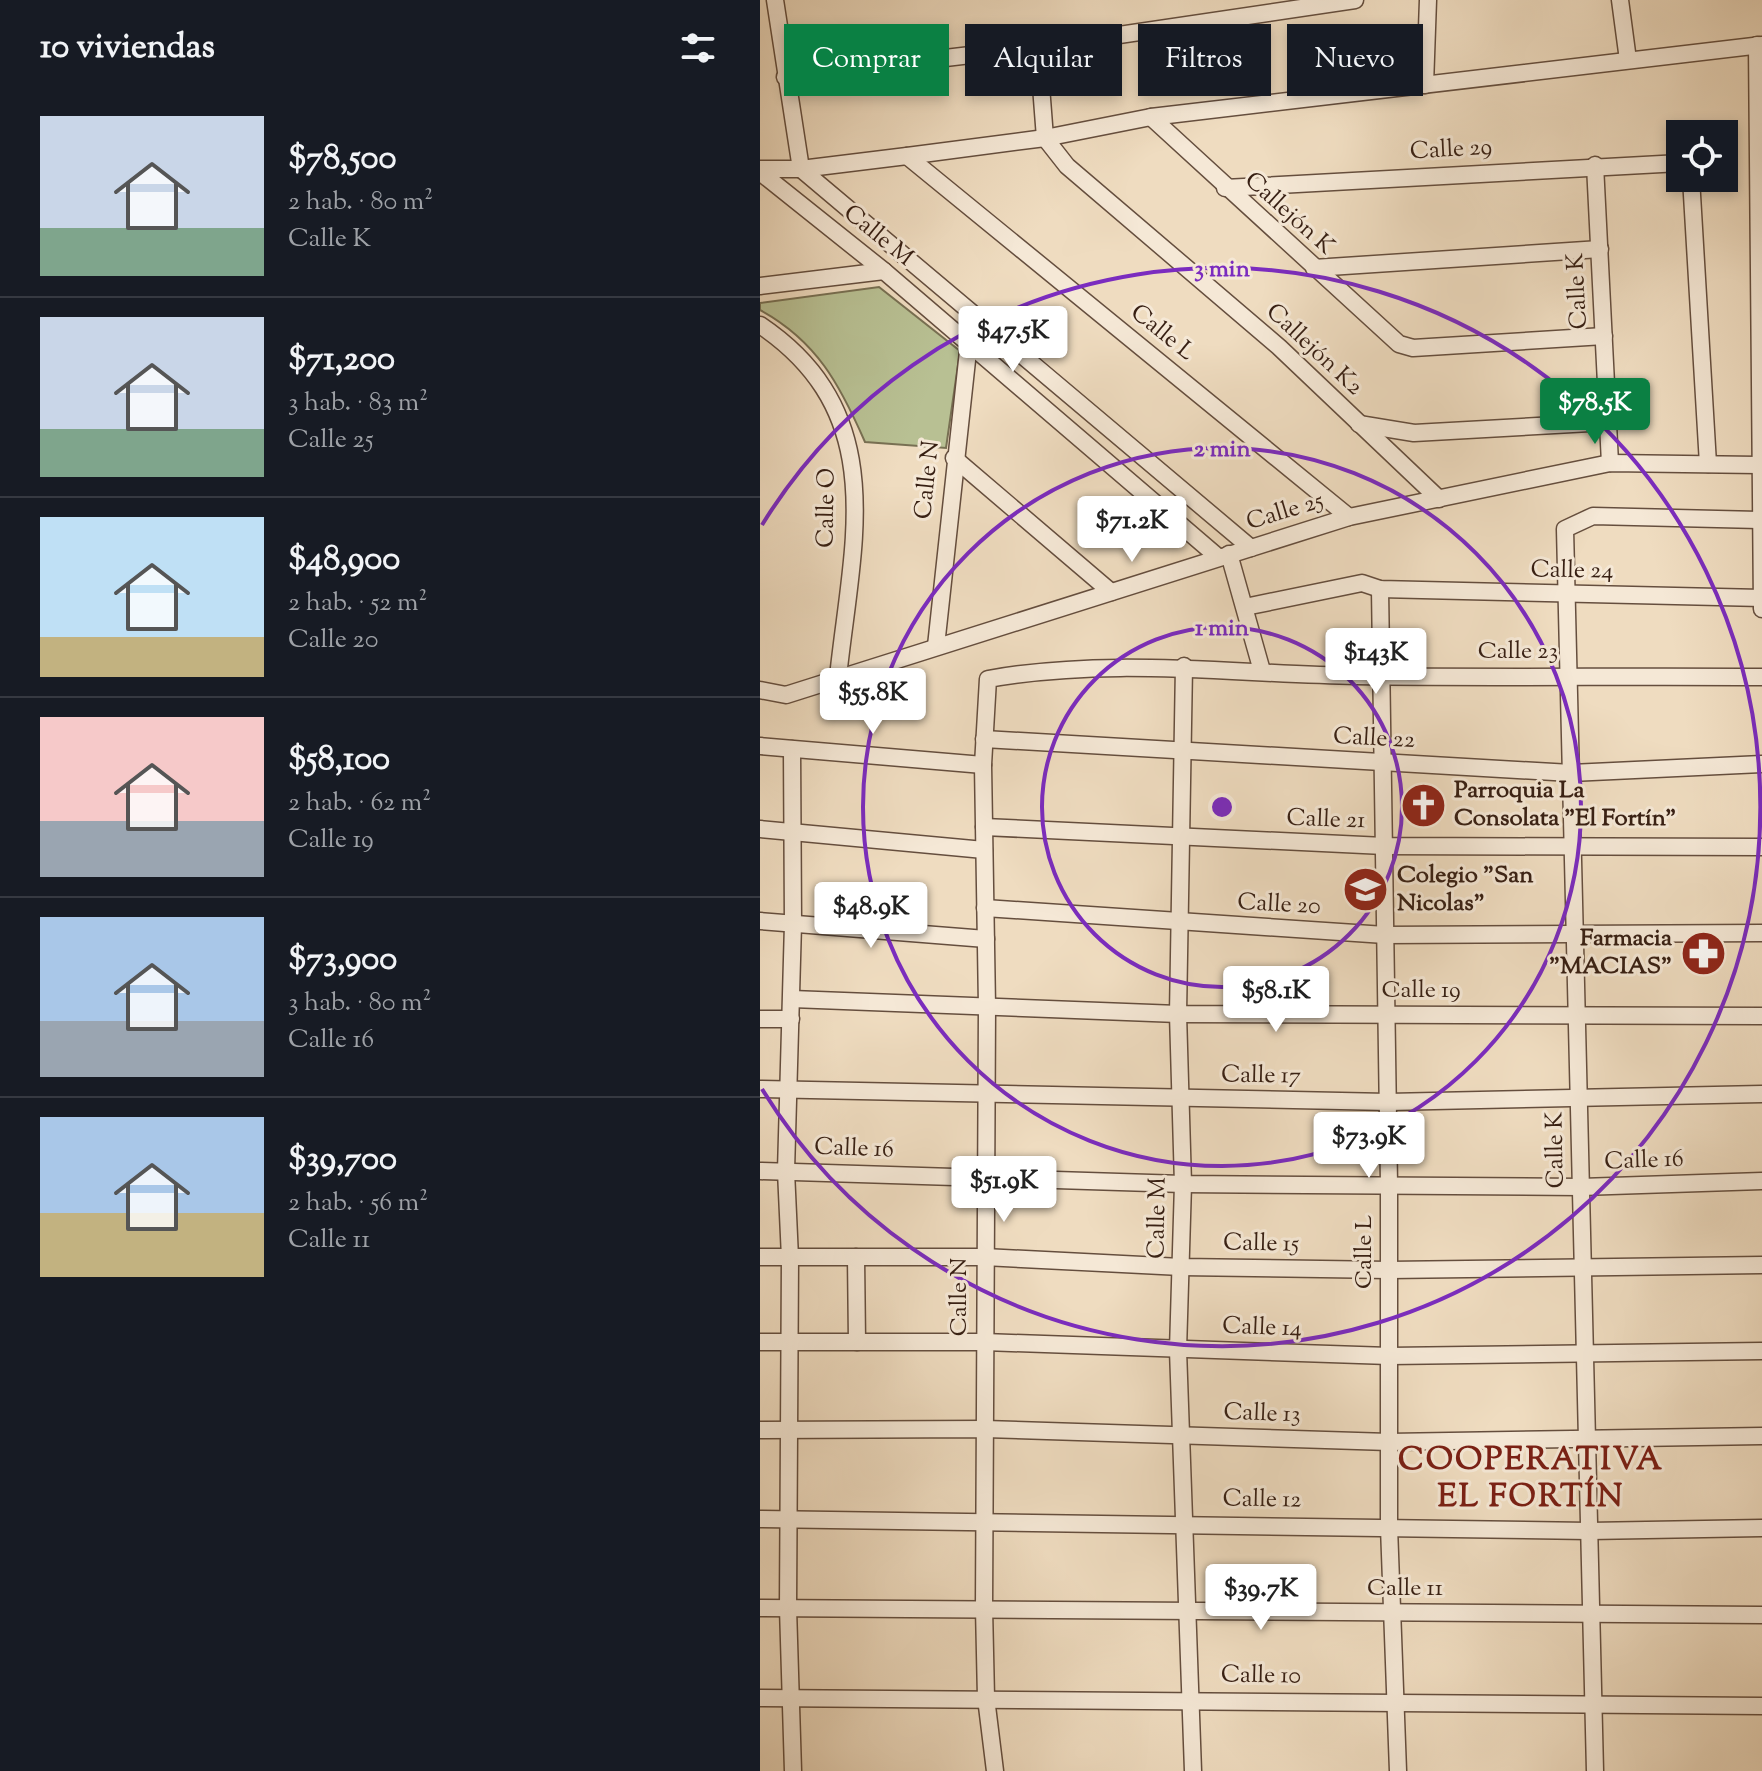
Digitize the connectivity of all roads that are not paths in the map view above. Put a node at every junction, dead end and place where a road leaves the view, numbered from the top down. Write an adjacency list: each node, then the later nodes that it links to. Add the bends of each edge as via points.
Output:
1 (775, 0): 8 (street)
2 (1355, 0): 5 (street)
3 (1428, 0): 9 (street)
4 (1620, 0): 7 (street)
5 (1122, 35)
6 (1760, 45): 7 (street); 14 (street)
7 (1628, 60): 9 (street)
8 (784, 69)
9 (1425, 85): 12 (street)
10 (788, 96): 18 (street)
11 (1042, 96): 13 (street)
12 (1151, 117): 13 (street); 20 (street, Callejón K)
13 (1045, 138): 15 (street); 34 (street, Callejón K2, via 1067,166 1279,347)
14 (1760, 149): 22 (street)
15 (907, 156): 18 (street); 40 (street, Calle L)
16 (1666, 163): 17 (street, Calle 29)
17 (1595, 165): 20 (street, Calle 29); 23 (street, Calle K)
18 (801, 169): 19 (street); 28 (street, Calle M)
19 (760, 171): 25 (street, Calle M)
20 (1225, 188): 24 (street, Callejón K)
21 (1692, 192): 37 (street)
22 (1760, 231): 27 (street)
23 (1600, 249): 24 (street); 30 (street, Calle K)
24 (1314, 268): 30 (street, Callejón K, via 1399,344 1413,348)
25 (884, 271): 26 (street); 31 (street, Calle M)
26 (760, 286)
27 (1760, 305): 32 (street)
28 (982, 322): 31 (street, Calle N); 42 (street, Calle M)
29 (760, 325): 55 (street, Calle O, via 795,352 826,389 842,420 855,472)
30 (1604, 336): 33 (street, Calle K)
31 (969, 342): 35 (street, Calle N); 43 (street, Calle M)
32 (1760, 390): 38 (street)
33 (1608, 422): 34 (street, via 1414,433); 36 (street, Calle K)
34 (1359, 424): 39 (street, Callejón K2)
35 (954, 458): 45 (street); 50 (street, Calle N)
36 (1610, 463): 37 (street, Calle 25); 39 (street, Calle 25)
37 (1708, 464): 38 (street, Calle 25)
38 (1760, 475): 41 (street)
39 (1439, 499): 40 (street, Calle 25)
40 (1349, 517): 42 (street, Calle 25)
41 (1759, 520): 46 (street, Calle K, via 1593,516 1565,529); 47 (street)
42 (1251, 548): 43 (street, Calle 25)
43 (1224, 556): 45 (street, Calle 25); 48 (street)
44 (1380, 589): 46 (street, Calle 24); 48 (street, via 1362,583); 53 (street, Calle L)
45 (1111, 592): 50 (street, Calle 25)
46 (1566, 595): 47 (street, Calle 24); 54 (street, Calle K)
47 (1762, 598): 49 (street)
48 (1245, 607): 52 (street)
49 (1762, 609)
50 (936, 646): 55 (street, Calle 25)
51 (1184, 666): 52 (street, Calle 23); 57 (street, Calle 23, via 1049,668); 62 (street, Calle M)
52 (1262, 671): 53 (street, Calle 23)
53 (1381, 676): 54 (street, Calle 23); 63 (street, Calle L)
54 (1568, 676): 56 (street, Calle 23); 66 (street, Calle K)
55 (838, 677): 58 (street, Calle 25, via 786,695)
56 (1762, 677)
57 (988, 679): 59 (street, Calle N)
58 (760, 690)
59 (984, 739): 62 (street, Calle 22); 65 (street, Calle N)
60 (760, 746): 61 (street)
61 (792, 749): 65 (street); 69 (street)
62 (1184, 752): 63 (street, Calle 22); 70 (street, Calle M)
63 (1382, 763): 66 (street, Calle 22); 71 (street, Calle L)
64 (1762, 764): 66 (street, Calle 22)
65 (983, 765): 67 (street, Calle N)
66 (1571, 773): 72 (street, Calle K)
67 (984, 827): 70 (street, Calle 21); 74 (street, Calle N)
68 (760, 829): 69 (street)
69 (792, 832): 74 (street); 77 (street)
70 (1184, 839): 71 (street, Calle 21); 78 (street, Calle M)
71 (1384, 846): 72 (street, Calle 21); 80 (street, Calle L)
72 (1573, 847): 73 (street, Calle 21); 81 (street, Calle K)
73 (1762, 847)
74 (984, 850): 75 (street, Calle N)
75 (985, 908): 78 (street, Calle 20); 82 (street, Calle N)
76 (760, 921): 77 (street)
77 (793, 924): 82 (street); 83 (street)
78 (1179, 924): 80 (street, Calle 20); 85 (street, Calle M)
79 (1762, 933): 81 (street, Calle 20)
80 (1385, 935): 81 (street, Calle 20); 87 (street, Calle L)
81 (1575, 936): 86 (street, Calle K)
82 (986, 939): 84 (street, Calle N)
83 (792, 999): 84 (street, Calle 19); 90 (street)
84 (987, 1007): 85 (street, Calle 19); 94 (street, Calle N)
85 (1178, 1014): 87 (street, Calle 19); 95 (street, Calle M)
86 (1577, 1014): 87 (street, Calle 19); 88 (street, Calle 19); 96 (street, Calle K)
87 (1386, 1015): 97 (street, Calle L)
88 (1762, 1016)
89 (760, 1019): 90 (street)
90 (791, 1019): 92 (street)
91 (760, 1089): 92 (street, Calle 17)
92 (788, 1089): 94 (street, Calle 17); 99 (street)
93 (1762, 1094): 96 (street, Calle 17)
94 (984, 1096): 95 (street, Calle 17); 100 (street, Calle N)
95 (1182, 1099): 97 (street, Calle 17); 102 (street, Calle M)
96 (1579, 1099): 97 (street, Calle 17); 104 (street, Calle K)
97 (1388, 1102): 103 (street, Calle L)
98 (760, 1171): 99 (street, Calle 16)
99 (786, 1171): 100 (street, Calle 16); 108 (street)
100 (984, 1177): 102 (street, Calle 16); 107 (street, Calle N)
101 (1762, 1181): 104 (street, Calle 16)
102 (1183, 1184): 103 (street, Calle 16); 110 (street, Calle M)
103 (1389, 1185): 104 (street, Calle 16); 111 (street, Calle L)
104 (1581, 1187): 112 (street, Calle K)
105 (760, 1257): 108 (street, Calle 15)
106 (856, 1257): 107 (street, Calle 15); 108 (street, Calle 15); 114 (street)
107 (984, 1257): 110 (street, Calle 15); 115 (street, Calle N)
108 (790, 1258): 116 (street)
109 (1762, 1265): 112 (street, Calle 15)
110 (1181, 1267): 111 (street, Calle 15); 117 (street, Calle M)
111 (1389, 1270): 112 (street, Calle 15); 120 (street, Calle L)
112 (1583, 1270): 119 (street, Calle K)
113 (760, 1342): 116 (street, Calle 14)
114 (857, 1342): 115 (street, Calle 14); 116 (street, Calle 14)
115 (984, 1342): 117 (street, Calle 14); 121 (street, Calle N)
116 (790, 1343): 123 (street)
117 (1178, 1350): 120 (street, Calle 14); 124 (street, Calle M)
118 (1762, 1351): 119 (street, Calle 14)
119 (1585, 1354): 120 (street, Calle 14); 126 (street, Calle K)
120 (1389, 1356): 127 (street, Calle L)
121 (985, 1429): 123 (street, Calle 13); 124 (street, Calle 13); 130 (street, Calle N)
122 (760, 1430): 123 (street, Calle 13)
123 (789, 1430): 129 (street)
124 (1179, 1436): 127 (street, Calle 13); 131 (street, Calle M)
125 (1762, 1436): 126 (street, Calle 13)
126 (1587, 1438): 127 (street, Calle 13); 134 (street, Calle K)
127 (1389, 1442): 132 (street, Calle L)
128 (760, 1519): 129 (street, Calle 12)
129 (787, 1519): 130 (street, Calle 12); 136 (street)
130 (984, 1519): 131 (street, Calle 12); 137 (street, Calle N)
131 (1183, 1522): 132 (street, Calle 12); 138 (street, Calle M)
132 (1389, 1527): 134 (street, Calle 12); 139 (street, Calle L)
133 (1762, 1528): 134 (street, Calle 12)
134 (1589, 1531): 140 (street, Calle K)
135 (760, 1608): 136 (street, Calle 11)
136 (788, 1608): 137 (street, Calle 11); 143 (street)
137 (984, 1608): 138 (street, Calle 11); 144 (street, Calle N)
138 (1189, 1612): 139 (street, Calle 11); 145 (street, Calle M)
139 (1391, 1613): 140 (street, Calle 11); 146 (street, Calle L)
140 (1591, 1613): 141 (street, Calle 11); 147 (street, Calle K)
141 (1762, 1615)
142 (760, 1698): 143 (street, Calle 10)
143 (791, 1698): 144 (street, Calle 10); 149 (street)
144 (986, 1698): 145 (street, Calle 10); 150 (street, Calle N)
145 (1191, 1700): 146 (street, Calle 10); 151 (street, Calle M)
146 (1397, 1701): 147 (street, Calle 10); 152 (street, Calle L)
147 (1594, 1704): 148 (street, Calle 10); 153 (street, Calle K)
148 (1762, 1706)
149 (793, 1771)
150 (995, 1771)
151 (1193, 1771)
152 (1398, 1771)
153 (1595, 1771)

